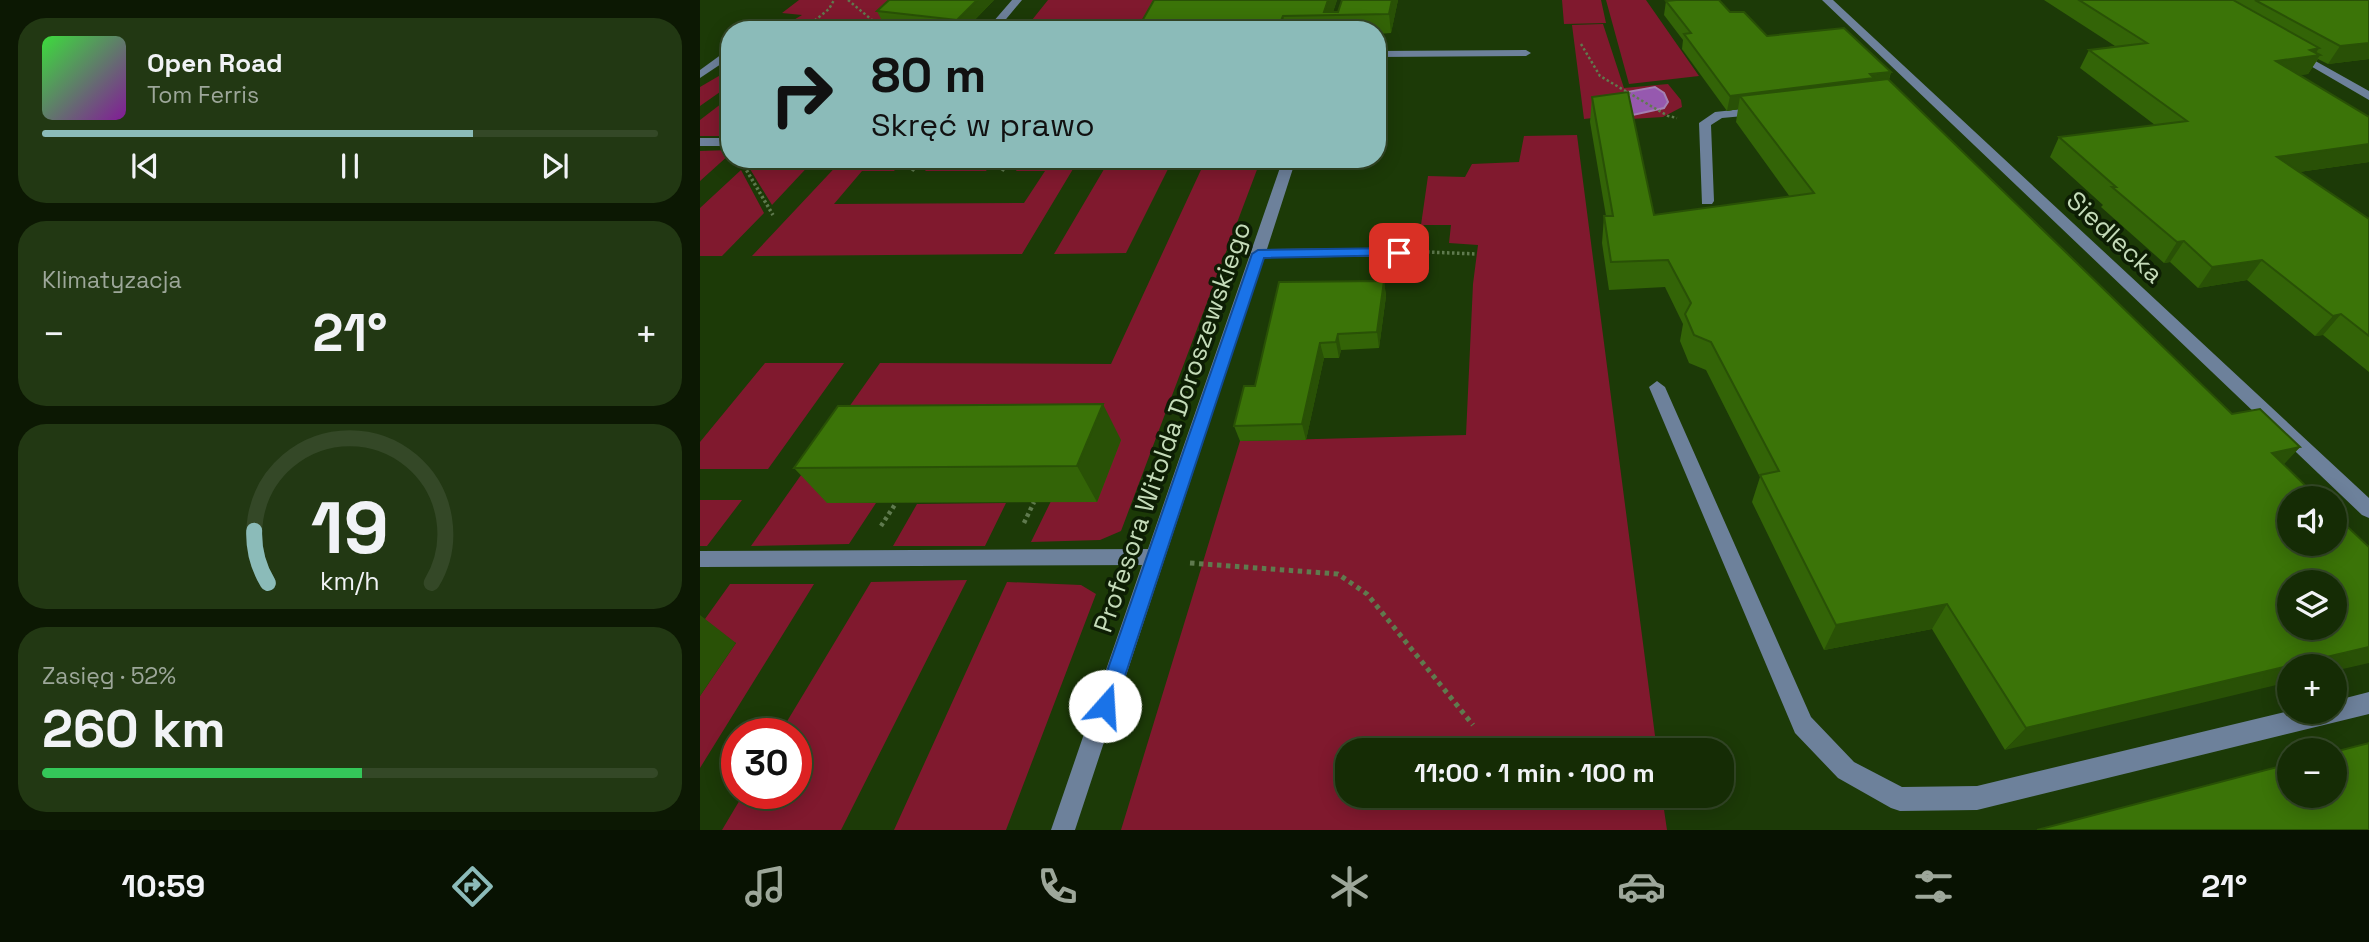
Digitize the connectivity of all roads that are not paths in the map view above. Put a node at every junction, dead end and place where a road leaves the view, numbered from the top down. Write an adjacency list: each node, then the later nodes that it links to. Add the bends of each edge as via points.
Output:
1 (1017, 0): 3 (street)
2 (1827, 0): 11 (street, Siedlecka)
3 (999, 21)
4 (2285, 47): 13 (street)
5 (1526, 53): 6 (street)
6 (1386, 54)
7 (700, 56): 8 (street)
8 (721, 56)
9 (721, 61): 10 (street)
10 (700, 75)
11 (1924, 92): 12 (street); 22 (street, Siedlecka)
12 (1903, 94)
13 (2369, 96)
14 (1773, 109): 18 (street, via 1719,116 1705,123)
15 (700, 142): 16 (street)
16 (721, 142)
17 (1287, 168): 20 (street, Profesora Witolda Doroszewskiego)
18 (1707, 201)
19 (1399, 253): 20 (street)
20 (1258, 254): 23 (street, Profesora Witolda Doroszewskiego)
21 (1657, 387): 27 (street, via 1803,725 1846,770 1900,799 1990,796)
22 (2369, 510)
23 (1156, 557): 24 (street); 28 (street, Profesora Witolda Doroszewskiego)
24 (700, 559)
25 (2369, 703): 26 (street)
26 (2347, 708)
27 (2284, 724)
28 (1063, 830)

